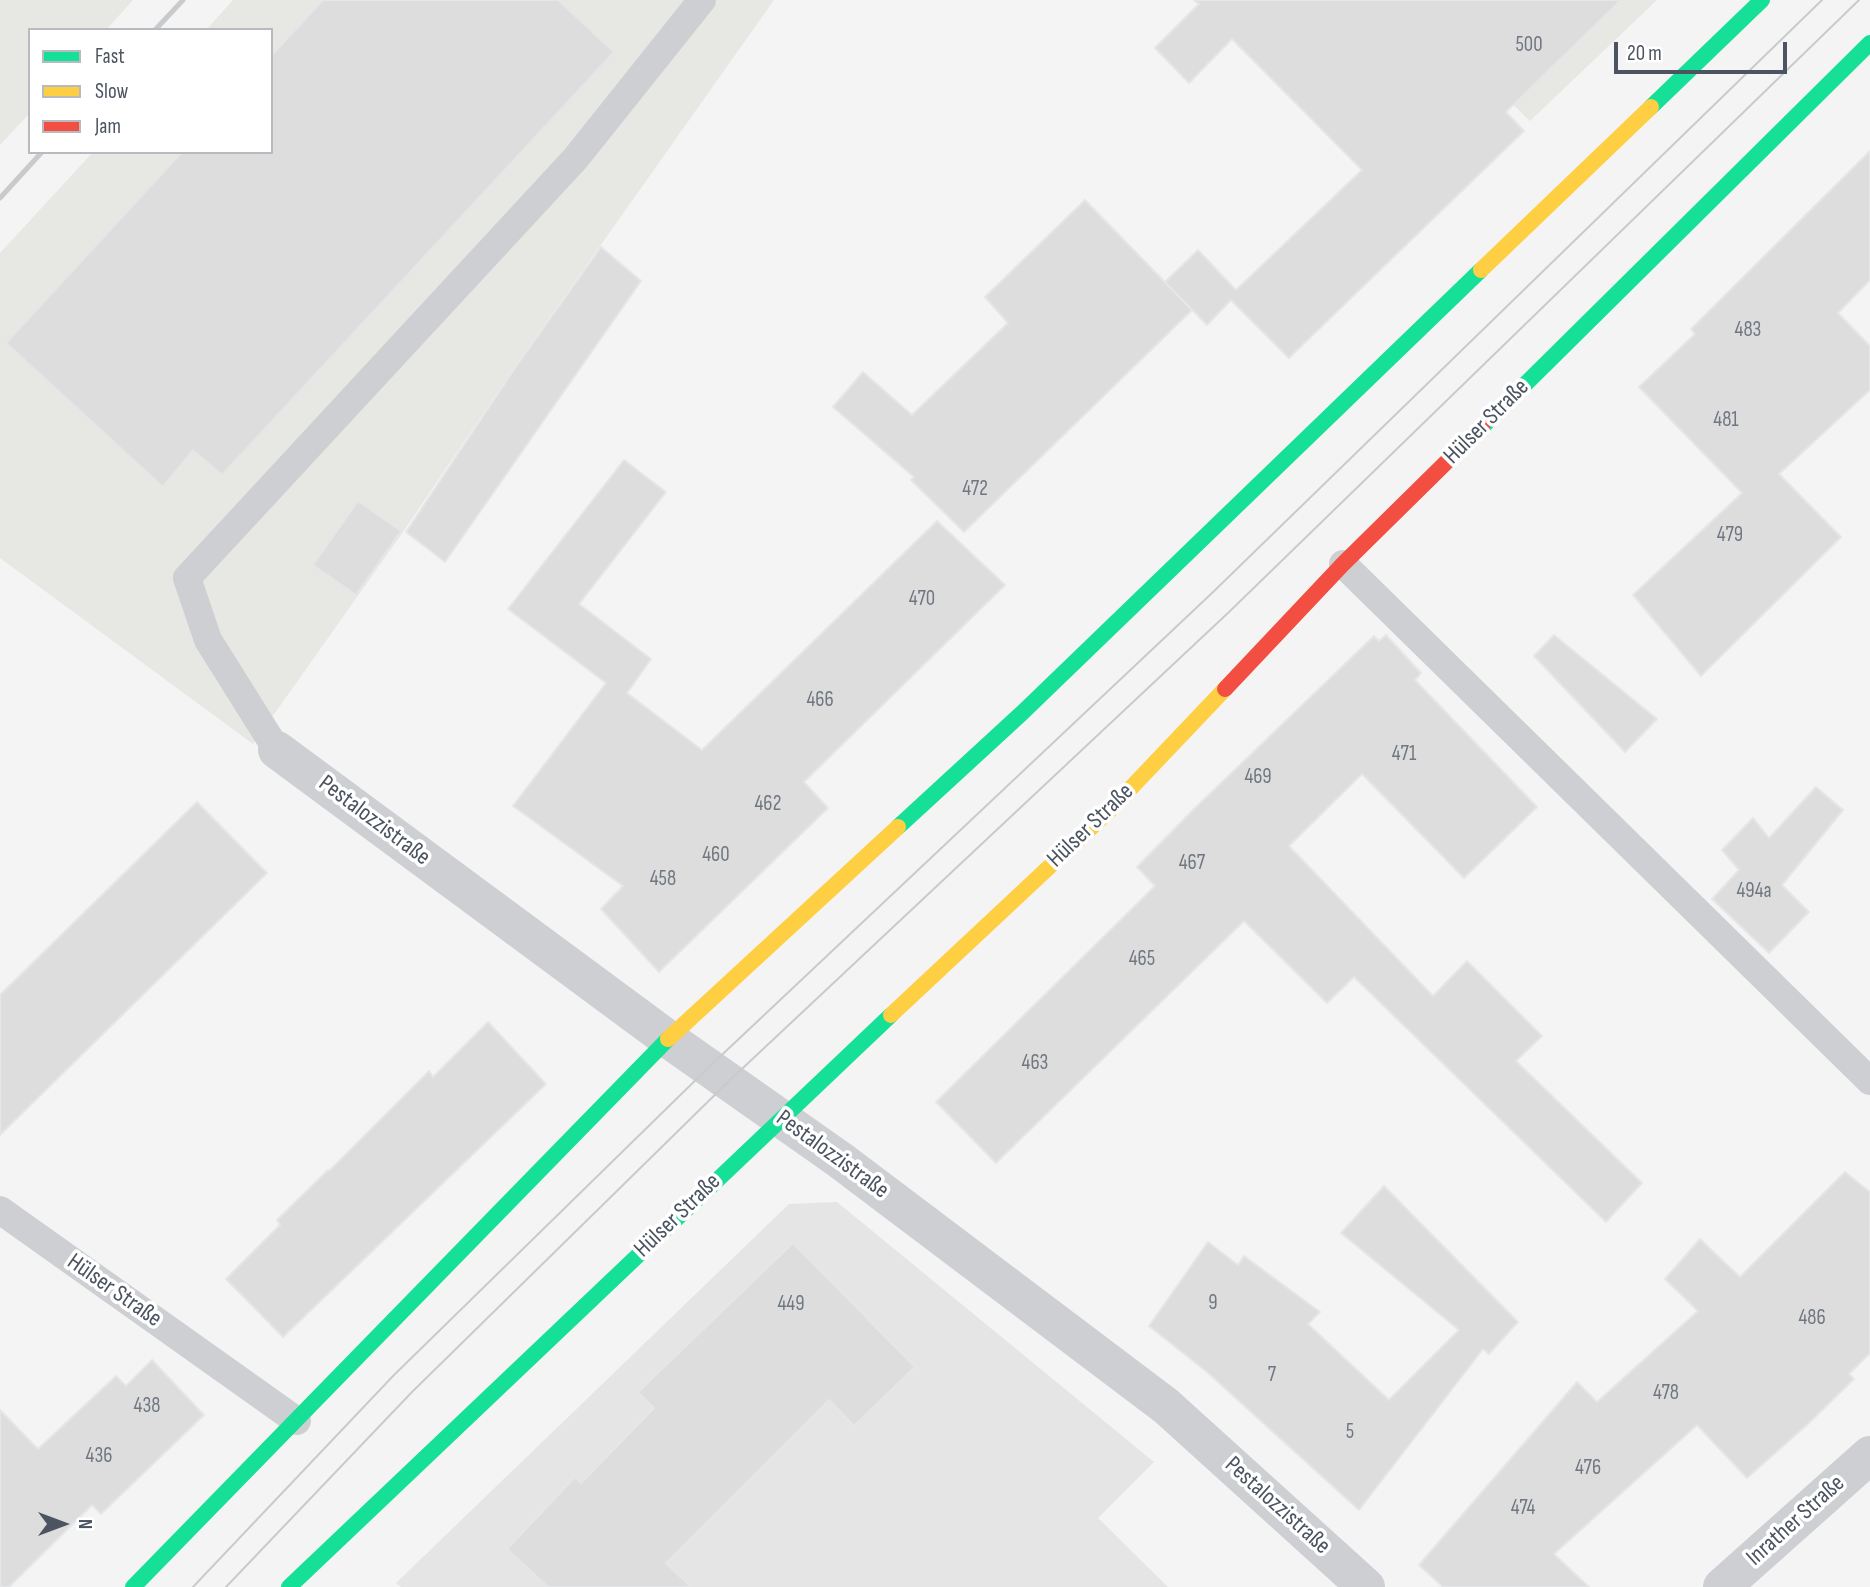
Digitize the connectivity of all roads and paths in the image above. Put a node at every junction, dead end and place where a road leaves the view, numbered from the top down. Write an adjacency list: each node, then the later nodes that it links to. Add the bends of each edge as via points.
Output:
1 (702, 0): 5 (lane, via 575,159 187,578 208,640)
2 (1762, 0): 6 (street, via 1023,713)
3 (1870, 43): 4 (street, Hülser Straße)
4 (1343, 564): 7 (lane); 8 (street, Hülser Straße, via 1109,811)
5 (277, 750): 6 (street, Pestalozzistraße)
6 (668, 1039): 8 (street, Pestalozzistraße); 10 (street)
7 (1870, 1081)
8 (782, 1117): 13 (street, Hülser Straße); 14 (street, Pestalozzistraße, via 1166,1406)
9 (0, 1210): 10 (lane, Hülser Straße)
10 (297, 1420): 12 (street)
11 (1870, 1455): 15 (street, Inrather Straße)
12 (133, 1587)
13 (289, 1587)
14 (1366, 1587)
15 (1722, 1587)

